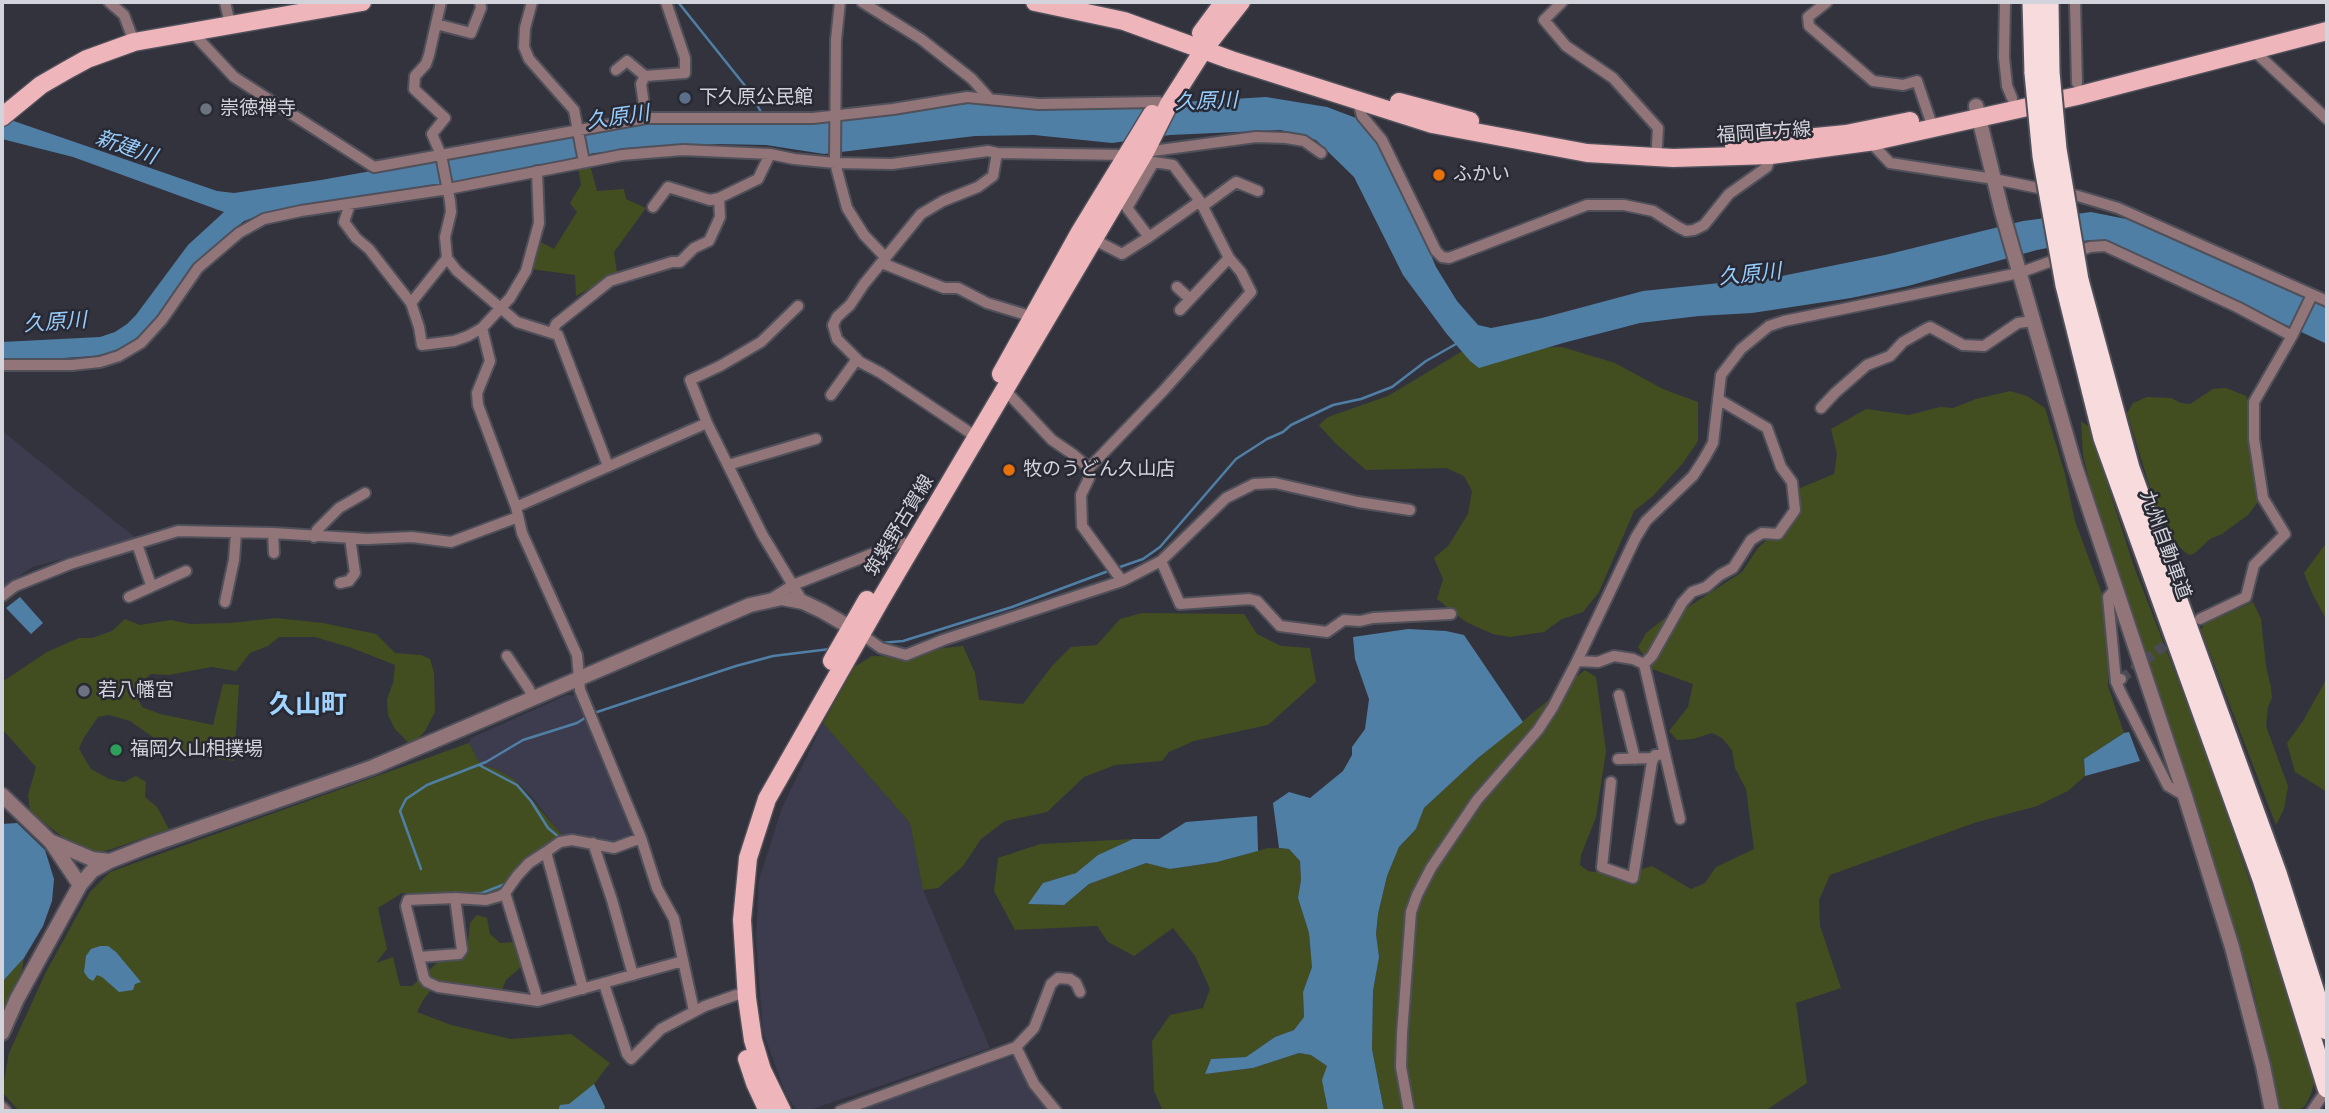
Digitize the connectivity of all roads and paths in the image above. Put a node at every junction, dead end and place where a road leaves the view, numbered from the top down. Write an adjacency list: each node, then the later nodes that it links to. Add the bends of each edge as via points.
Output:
1 (225, 2): 20 (street)
2 (362, 2): 20 (main road)
3 (441, 2): 21 (street)
4 (480, 2): 21 (street, via 471,33)
5 (532, 2): 41 (street, via 524,47 529,59 574,110)
6 (666, 2): 29 (street, via 685,58 685,73)
7 (840, 2): 37 (street)
8 (862, 2): 31 (street, via 921,39)
9 (1035, 2): 25 (main road, 福岡直方線, via 1124,21)
10 (1224, 2): 25 (main road, 筑紫野古賀線)
11 (1241, 2): 25 (main road, 筑紫野古賀線)
12 (1562, 2): 44 (street, via 1544,20 1566,46 1613,78 1658,128)
13 (1827, 2): 40 (street, via 1808,17 1809,26 1873,81 1903,85 1917,80)
14 (2005, 2): 32 (street, via 2004,57)
15 (2032, 2): 28 (highway, 九州自動車道)
16 (2049, 2): 28 (highway, 九州自動車道)
17 (2075, 2): 30 (street)
18 (115, 4): 24 (street)
19 (2327, 19): 30 (main road, 福岡直方線)
20 (230, 24): 22 (main road)
21 (436, 24): 49 (street, via 414,89 445,118 432,134)
22 (191, 31): 24 (main road); 49 (street, via 234,77 374,167)
23 (2327, 31): 26 (main road, 福岡直方線)
24 (134, 42): 36 (main road, via 67,70)
25 (1198, 47): 33 (main road, 福岡直方線); 34 (main road, 筑紫野古賀線); 44 (main road, 福岡直方線, via 1233,49 1402,103 1497,127 1554,138)
26 (2253, 50): 35 (main road, 福岡直方線, via 2077,96); 39 (street)
27 (616, 70): 29 (street, via 627,61)
28 (2042, 72): 68 (highway, 九州自動車道, bridge, via 2042,156)
29 (645, 76): 38 (street, via 641,84)
30 (2077, 83): 32 (main road, 福岡直方線)
31 (989, 98): 34 (street, via 1040,104); 37 (street, via 967,97)
32 (2012, 98): 35 (main road, 福岡直方線)
33 (1358, 101): 50 (main road, 福岡直方線, via 1432,124 1587,153 1673,158); 50 (street, via 1436,251 1448,258 1587,205 1653,211 1686,231 1694,230 1704,225 1729,194 1767,167)
34 (1161, 105): 45 (main road, 筑紫野古賀線)
35 (1977, 112): 40 (main road, 福岡直方線); 55 (street)
36 (5, 115)
37 (835, 116): 38 (street); 52 (street)
38 (646, 118): 41 (street)
39 (2327, 119)
40 (1931, 122): 42 (main road, 福岡直方線); 44 (main road, 福岡直方線, via 1800,140)
41 (579, 130): 49 (street); 51 (street)
42 (1875, 141): 50 (main road, 福岡直方線); 55 (street, via 1890,163)
43 (1187, 146): 45 (street); 47 (street, via 1286,138 1304,141); 53 (street)
44 (1657, 146)
45 (1138, 150): 46 (street); 62 (main road, 筑紫野古賀線)
46 (997, 153): 52 (street, via 892,164); 66 (street, via 993,176 921,214)
47 (1321, 153)
48 (770, 154): 51 (street, via 683,150); 52 (street); 58 (street, via 758,179)
49 (442, 155): 56 (street)
50 (1772, 155)
51 (584, 162): 54 (street)
52 (835, 163): 66 (street, via 847,208)
53 (1173, 165): 60 (street); 63 (street, via 1154,162 1126,208)
54 (537, 171): 56 (street); 75 (street, via 537,238 526,271)
55 (1994, 179): 67 (street); 70 (street, via 2118,208)
56 (448, 189): 59 (street); 64 (street)
57 (1258, 191): 60 (street, via 1236,182)
58 (719, 198): 61 (street, via 710,200 668,187); 80 (street, via 720,217 709,241 680,262 610,281)
59 (350, 204): 73 (street, via 344,222); 83 (street, via 264,219 239,233 198,268 141,343 119,356 72,365)
60 (1201, 204): 63 (street); 65 (street)
61 (653, 207)
62 (1087, 235): 63 (street, via 1122,254); 77 (main road, 筑紫野古賀線); 84 (main road, 筑紫野古賀線)
63 (1149, 237)
64 (447, 258): 73 (street); 75 (street)
65 (1229, 258): 71 (street); 93 (street, via 1251,292)
66 (884, 261): 77 (street, via 944,288 958,288 987,303); 82 (street, via 833,325 837,339)
67 (2019, 273): 78 (street); 81 (street, via 2090,247 2105,246); 86 (street, via 1769,326 1728,363 1721,375)
68 (2072, 282): 150 (highway, 九州自動車道, via 2130,468 2277,873); 153 (highway, 九州自動車道, via 2080,354 2115,474 2262,879)
69 (1177, 288): 71 (street)
70 (2310, 298): 72 (street); 81 (street)
71 (1190, 299): 76 (street)
72 (2327, 301)
73 (411, 303): 79 (street, via 422,345 454,341)
74 (798, 306): 88 (street, via 761,342 690,380)
75 (501, 309): 79 (street); 80 (street, via 517,322)
76 (1180, 310)
77 (1033, 317): 89 (main road, 筑紫野古賀線)
78 (2033, 321): 87 (street, via 2018,323 1984,346 1963,345 1930,327 1867,365); 110 (street)
79 (482, 328): 96 (street, via 490,361 477,393 478,405)
80 (553, 331): 91 (street)
81 (2292, 336): 117 (street, via 2253,402 2263,498 2285,534 2254,565 2246,597)
82 (857, 359): 85 (street); 89 (street)
83 (2, 365)
84 (1005, 390): 93 (street, via 1052,440); 118 (main road, 筑紫野古賀線)
85 (831, 395)
86 (1718, 400): 120 (street, via 1713,443 1693,475 1636,537); 121 (street, via 1768,428 1781,467 1792,482 1795,510 1778,534 1762,533 1751,540 1734,568 1682,603)
87 (1821, 408)
88 (707, 423): 91 (street); 92 (street)
89 (968, 432): 101 (main road, 筑紫野古賀線)
90 (816, 439): 92 (street)
91 (608, 466): 96 (street)
92 (728, 466): 109 (street)
93 (1088, 468): 106 (street, via 1081,495 1082,526)
94 (365, 493): 99 (street, via 339,508)
95 (1410, 510): 104 (street, via 1275,483 1254,484 1226,498)
96 (517, 512): 100 (street, via 452,542); 122 (street, via 576,655)
97 (236, 533): 98 (street); 102 (street, via 178,531); 114 (street)
98 (273, 533): 99 (street); 103 (street)
99 (313, 537): 100 (street)
100 (350, 538): 107 (street, via 355,573 349,582)
101 (902, 542): 109 (street); 118 (main road, 筑紫野古賀線)
102 (137, 544): 108 (street); 111 (street, via 70,564 15,586)
103 (274, 554)
104 (1161, 561): 106 (street); 116 (street, via 1180,604 1249,599 1257,601 1280,626 1327,632 1344,620)
105 (186, 571): 108 (street)
106 (1122, 581): 118 (street, via 906,655 881,648)
107 (340, 583)
108 (151, 585): 112 (street)
109 (793, 585): 113 (street); 115 (street)
110 (2116, 588): 131 (street); 131 (street, via 2108,597 2119,680 2168,786)
111 (2, 596)
112 (129, 597)
113 (771, 599): 115 (street); 122 (street)
114 (225, 602)
115 (803, 602): 118 (street)
116 (1451, 614)
117 (2200, 618)
118 (856, 631): 147 (main road, 筑紫野古賀線, via 771,766 745,827 732,897); 157 (main road, 筑紫野古賀線, via 767,799 748,858 742,920 747,998 762,1070)
119 (507, 656): 124 (street)
120 (1577, 661): 121 (street, via 1598,662 1614,656); 160 (street, via 1538,730 1477,800 1417,895 1411,912 1402,1034 1401,1067)
121 (1644, 664): 125 (street)
122 (579, 679): 124 (street); 133 (street)
123 (1619, 695): 126 (street)
124 (533, 699): 137 (street, via 373,767)
125 (1665, 754): 127 (street); 132 (street)
126 (1635, 758): 127 (street); 128 (street)
127 (1654, 758): 129 (street, via 1633,878 1602,867)
128 (1618, 759)
129 (1611, 782)
130 (2, 795): 134 (street)
131 (2185, 796): 161 (street, via 2232,947)
132 (1680, 819)
133 (641, 838): 135 (street, via 614,848); 142 (street, via 657,888 674,919)
134 (51, 842): 137 (street, via 92,859); 138 (street)
135 (593, 843): 136 (street, via 560,842); 143 (street)
136 (547, 852): 139 (street, via 529,863); 145 (street)
137 (110, 861): 138 (street, via 92,871)
138 (80, 886): 151 (street)
139 (505, 893): 140 (street, via 485,900); 148 (street)
140 (455, 898): 141 (street, via 462,950); 141 (street, via 408,900)
141 (419, 957): 148 (street, via 424,978 438,987)
142 (683, 961): 143 (street); 149 (street)
143 (633, 975): 144 (street)
144 (604, 985): 145 (street); 149 (street, via 631,1059 661,1030)
145 (583, 989): 148 (street)
146 (1080, 992): 152 (street, via 1070,979 1058,978 1051,984 1034,1028)
147 (736, 995): 149 (street); 156 (main road, 筑紫野古賀線, via 742,1043)
148 (538, 1001)
149 (694, 1011)
150 (2327, 1030)
151 (2, 1033)
152 (1016, 1047): 158 (street); 159 (street, via 1034,1084)
153 (2327, 1088): 162 (street)
154 (2, 1107): 155 (street)
155 (6, 1111)
156 (768, 1111)
157 (782, 1111)
158 (840, 1111)
159 (1056, 1111)
160 (1409, 1111)
161 (2272, 1111)
162 (2312, 1111)

